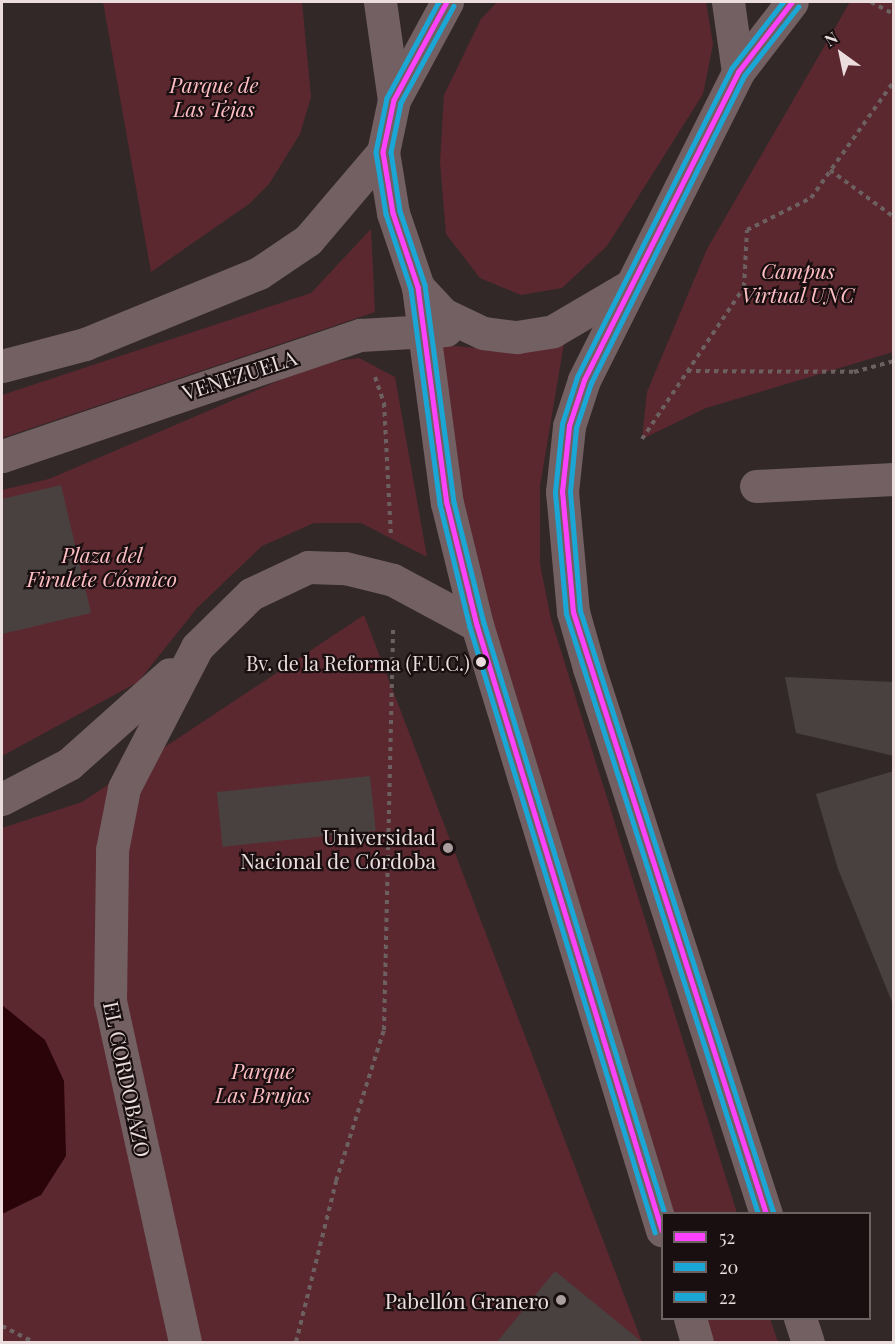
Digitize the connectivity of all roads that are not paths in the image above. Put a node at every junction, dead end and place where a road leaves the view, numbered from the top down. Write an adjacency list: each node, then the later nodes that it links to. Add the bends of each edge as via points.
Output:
1 (380, 2): 6 (street)
2 (447, 2): 6 (street)
3 (728, 2): 5 (street)
4 (792, 2): 5 (street)
5 (738, 72): 9 (street)
6 (394, 100): 7 (street)
7 (383, 152): 8 (street, via 393,213); 12 (street, via 308,240 259,273 85,344)
8 (418, 287): 10 (street); 11 (street, via 443,314)
9 (628, 287): 11 (street, via 553,331 517,338); 19 (street, via 569,426 562,492 573,612)
10 (424, 328): 11 (street, VENEZUELA); 13 (street, VENEZUELA, via 360,335); 16 (street, via 447,503)
11 (483, 333)
12 (2, 366)
13 (2, 456)
14 (894, 479): 15 (street)
15 (756, 486)
16 (477, 625): 17 (street, EL CORDOBAZO, via 393,580 345,568 308,567 251,594); 20 (street)
17 (197, 647): 18 (street, via 69,764); 23 (street, EL CORDOBAZO, via 124,788 112,850 108,928 110,1002)
18 (2, 799)
19 (765, 1212)
20 (661, 1223)
21 (691, 1320): 24 (street)
22 (801, 1320): 25 (street)
23 (185, 1342)
24 (697, 1342)
25 (808, 1342)

